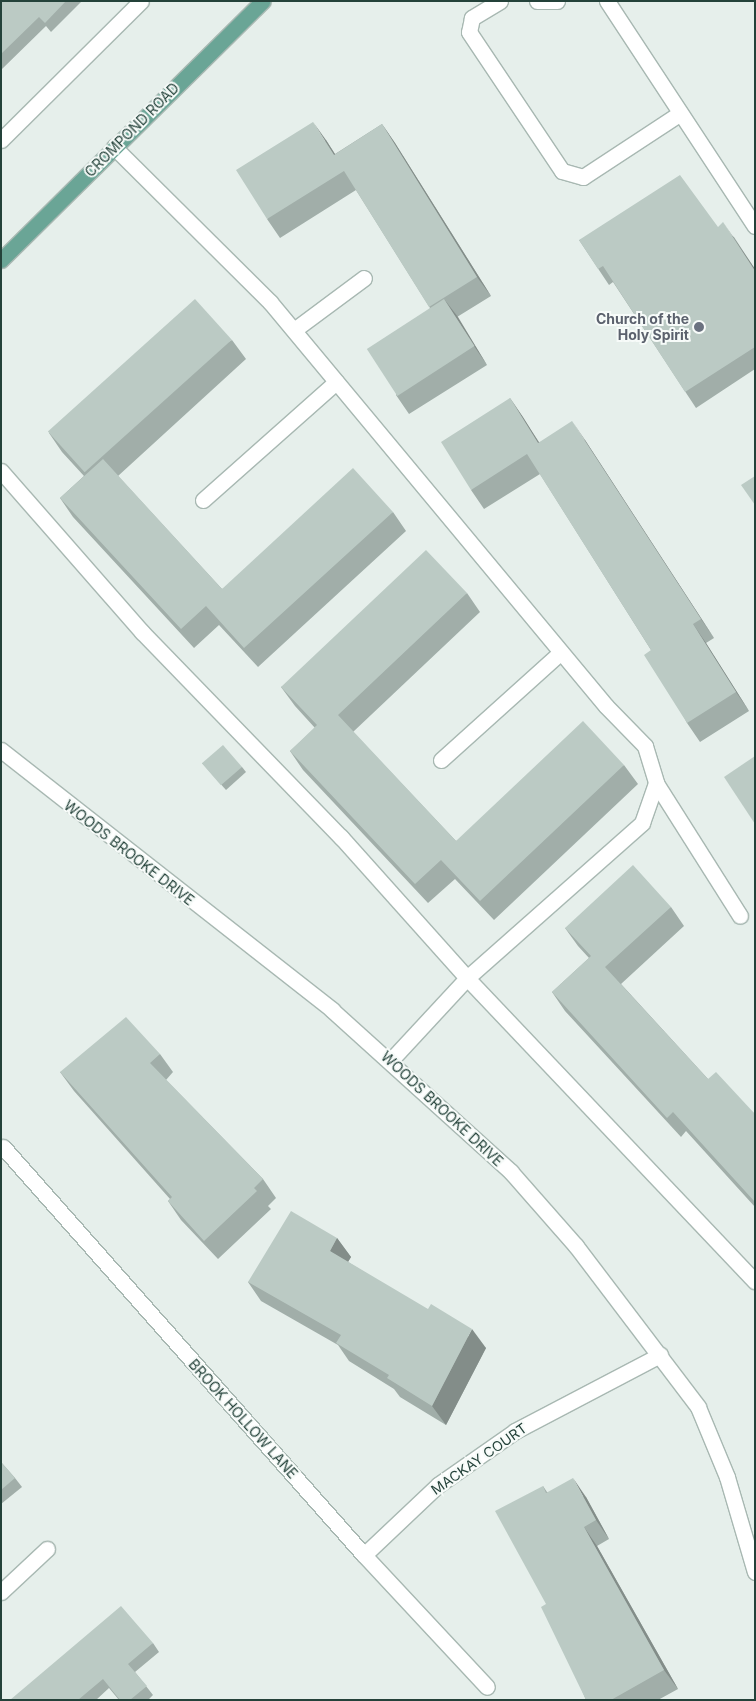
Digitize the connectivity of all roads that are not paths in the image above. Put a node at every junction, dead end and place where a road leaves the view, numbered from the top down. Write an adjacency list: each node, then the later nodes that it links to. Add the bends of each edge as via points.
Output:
1 (142, 1): 8 (street)
2 (263, 1): 9 (main road, CROMPOND ROAD)
3 (500, 1): 7 (street, via 472,18 469,32 562,171 583,177)
4 (537, 1): 5 (street)
5 (557, 1)
6 (607, 1): 7 (street)
7 (679, 114): 10 (street)
8 (1, 140)
9 (114, 147): 11 (main road, CROMPOND ROAD); 13 (street, via 270,302)
10 (755, 226)
11 (1, 260)
12 (364, 278): 13 (street)
13 (294, 330): 14 (street)
14 (336, 382): 16 (street); 17 (street)
15 (1, 471): 22 (street, via 142,632 341,837)
16 (203, 500)
17 (561, 652): 19 (street); 20 (street, via 645,746)
18 (1, 750): 23 (street, WOODS BROOKE DRIVE)
19 (441, 760)
20 (656, 783): 21 (street); 22 (street, via 642,823)
21 (740, 916)
22 (467, 978): 23 (street); 25 (street)
23 (391, 1060): 26 (street, WOODS BROOKE DRIVE, via 510,1172 576,1246)
24 (3, 1147): 28 (street, BROOK HOLLOW LANE)
25 (755, 1282)
26 (660, 1355): 28 (street, MACKAY COURT, via 515,1431 438,1485); 29 (street, WOODS BROOKE DRIVE, via 698,1407 727,1477)
27 (47, 1549): 30 (street)
28 (364, 1555): 31 (street, BROOK HOLLOW LANE)
29 (755, 1572)
30 (1, 1592)
31 (487, 1687)

